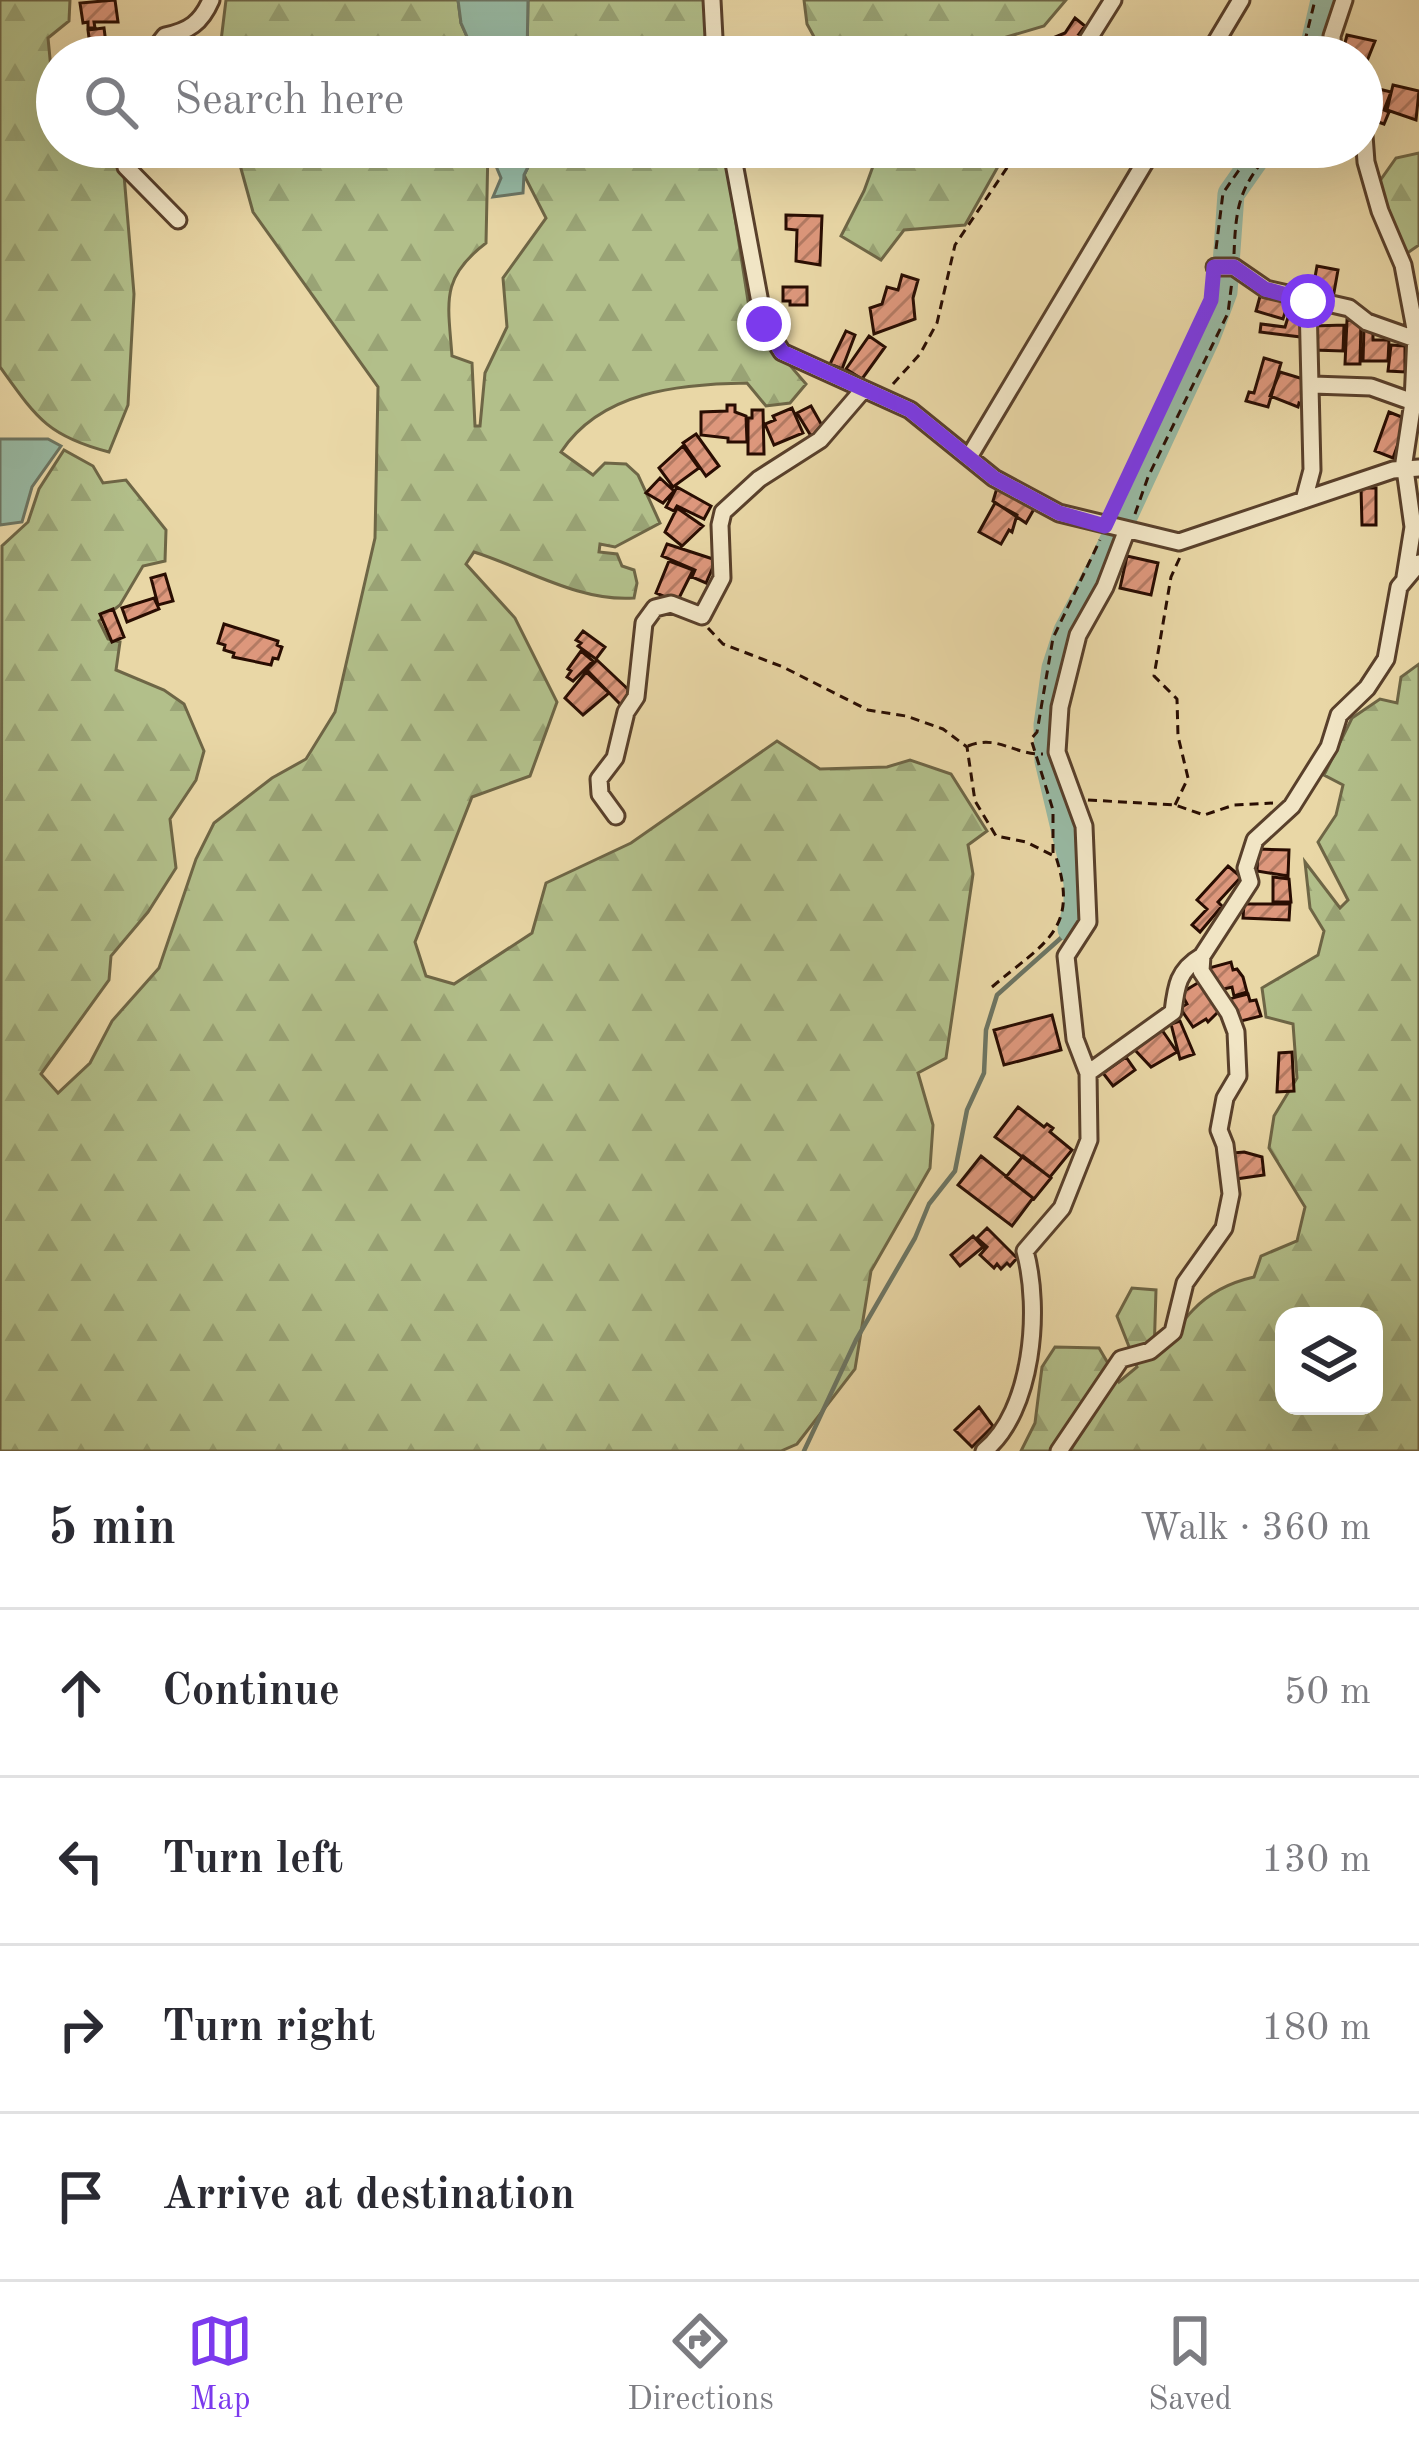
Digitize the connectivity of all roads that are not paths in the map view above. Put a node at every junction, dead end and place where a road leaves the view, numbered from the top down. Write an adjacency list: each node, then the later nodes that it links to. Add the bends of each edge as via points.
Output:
1 (211, 0): 6 (street, via 187,32)
2 (712, 0): 7 (street)
3 (1113, 0): 8 (street)
4 (1241, 0): 9 (street)
5 (1344, 0): 10 (street)
6 (165, 36)
7 (715, 36)
8 (1094, 36)
9 (1220, 36)
10 (1332, 36)
11 (127, 168): 15 (street)
12 (735, 168): 20 (street, via 764,324 782,352)
13 (1141, 168): 22 (street)
14 (1368, 168): 18 (street, via 1403,265)
15 (178, 220)
16 (1214, 267): 17 (street, via 1234,267 1265,289)
17 (1308, 301): 18 (street, via 1349,308); 19 (street)
18 (1415, 339): 21 (street)
19 (1313, 385): 21 (street, via 1371,387); 24 (street)
20 (863, 390): 22 (street, via 910,410); 28 (street, via 820,440 723,512 722,578 702,616 671,604 644,623 636,697 599,779)
21 (1413, 402): 23 (street)
22 (969, 457): 25 (street, via 1059,513)
23 (1412, 469): 24 (street); 27 (street)
24 (1304, 500): 25 (street, via 1179,542)
25 (1126, 532): 30 (street, via 1078,635 1060,707 1057,752 1084,826 1088,922)
26 (1419, 563): 27 (street)
27 (1406, 577): 31 (street, via 1386,659 1339,715 1292,806 1255,840 1250,882)
28 (616, 816)
29 (1054, 933): 30 (street)
30 (1070, 949): 32 (street, via 1076,1040)
31 (1202, 956): 32 (street, via 1176,982 1173,1012); 34 (street, via 1201,971 1229,1013 1238,1052 1219,1130 1231,1178 1225,1228 1185,1283 1173,1332 1150,1351 1121,1359)
32 (1088, 1073): 33 (street, via 1089,1140 1062,1208 1025,1251 1033,1280 1026,1383 1001,1437)
33 (984, 1451)
34 (1059, 1451)

